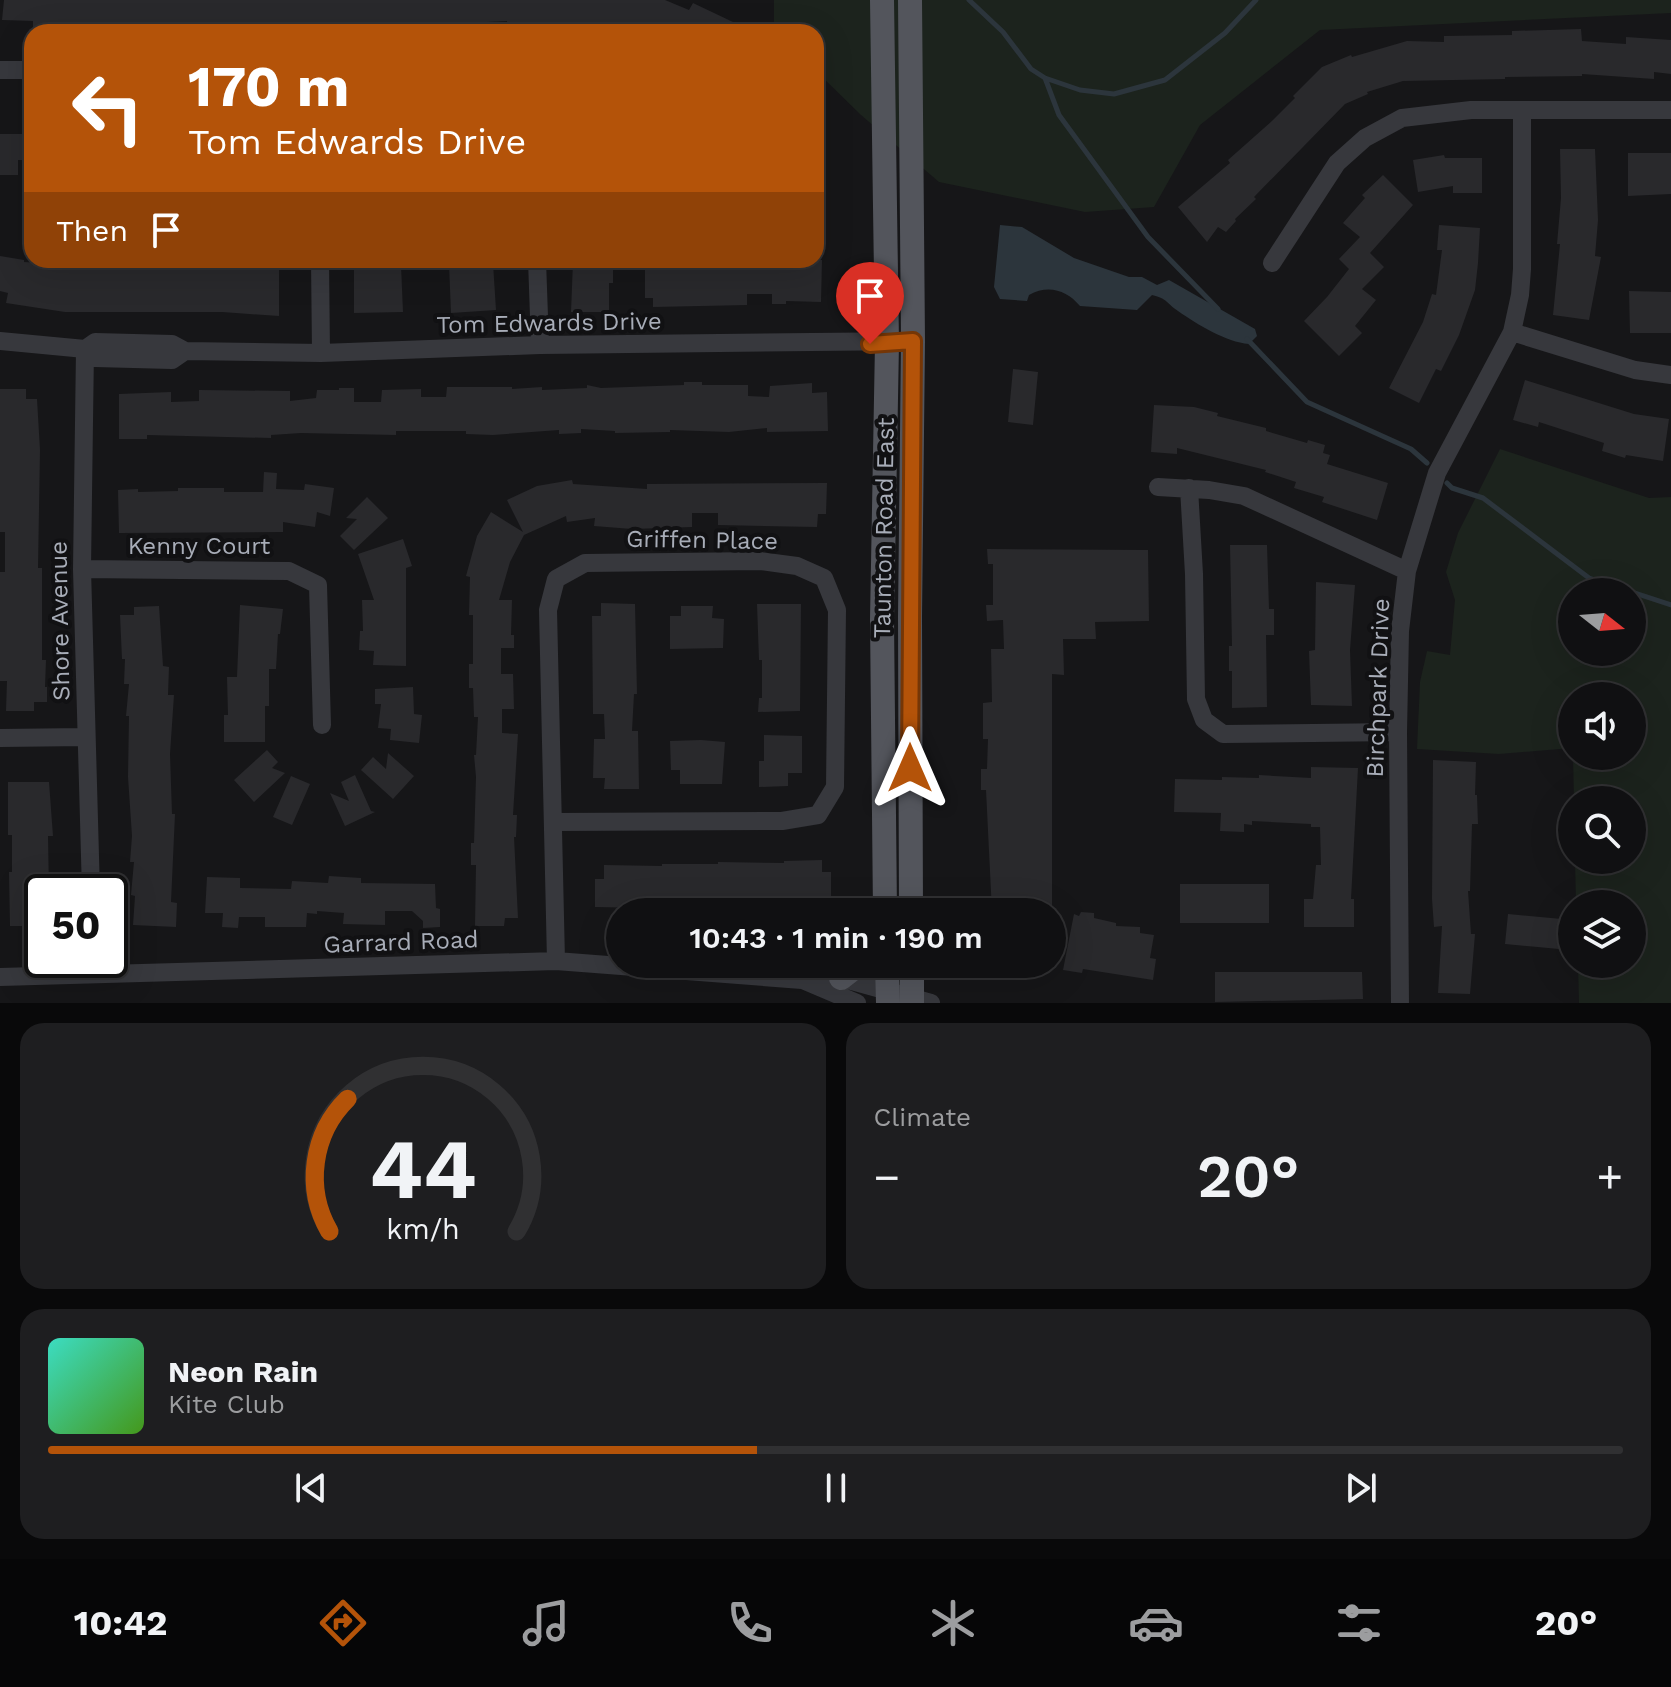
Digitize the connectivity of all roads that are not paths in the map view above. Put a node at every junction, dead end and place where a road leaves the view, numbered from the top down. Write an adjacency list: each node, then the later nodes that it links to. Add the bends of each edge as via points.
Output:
1 (882, 0): 13 (main road, Taunton Road East)
2 (910, 0): 12 (main road, Taunton Road East)
3 (0, 70): 4 (street)
4 (24, 70)
5 (1671, 110): 6 (street)
6 (1522, 111): 7 (street, via 1402,118 1365,138 1337,163); 10 (street, Birchpark Drive, via 1522,269)
7 (1272, 263)
8 (320, 268): 16 (street)
9 (537, 268): 14 (street)
10 (1512, 332): 17 (street, via 1635,370); 21 (street, Birchpark Drive, via 1437,473)
11 (0, 341): 15 (street, Tom Edwards Drive)
12 (913, 341): 13 (street, Tom Edwards Drive); 29 (main road, Taunton Road East)
13 (887, 343): 14 (street, Tom Edwards Drive); 28 (main road, Taunton Road East)
14 (540, 345): 16 (street, Tom Edwards Drive)
15 (85, 349): 16 (street, Tom Edwards Drive, via 95,358 172,360 185,351); 20 (street, Shore Avenue)
16 (321, 353)
17 (1671, 375)
18 (1158, 487): 19 (street)
19 (1189, 488): 21 (street, via 1244,496); 23 (street, via 1196,699 1204,720 1223,734)
20 (82, 569): 22 (street, Kenny Court, via 289,571 318,585); 24 (street, Shore Avenue)
21 (1407, 571): 23 (street, Birchpark Drive)
22 (322, 725)
23 (1398, 732): 41 (street, Birchpark Drive)
24 (85, 737): 25 (street); 27 (street, Shore Avenue)
25 (0, 738)
26 (555, 822): 26 (street, Griffen Place, via 782,821 818,815 835,787 837,610 824,578 797,566 760,561 585,563 556,579 548,610); 30 (street, Griffen Place)
27 (90, 874)
28 (884, 898)
29 (911, 898)
30 (556, 961): 31 (street, Garrard Road); 38 (street, Garrard Road)
31 (128, 967)
32 (24, 975): 33 (street, Garrard Road)
33 (0, 977)
34 (813, 978): 38 (street, Garrard Road)
35 (864, 978): 39 (street, Garrard Road)
36 (894, 978): 39 (main road)
37 (910, 978): 39 (main road)
38 (802, 980): 40 (street, Garrard Road)
39 (906, 1000)
40 (857, 1003)
41 (1400, 1003)

